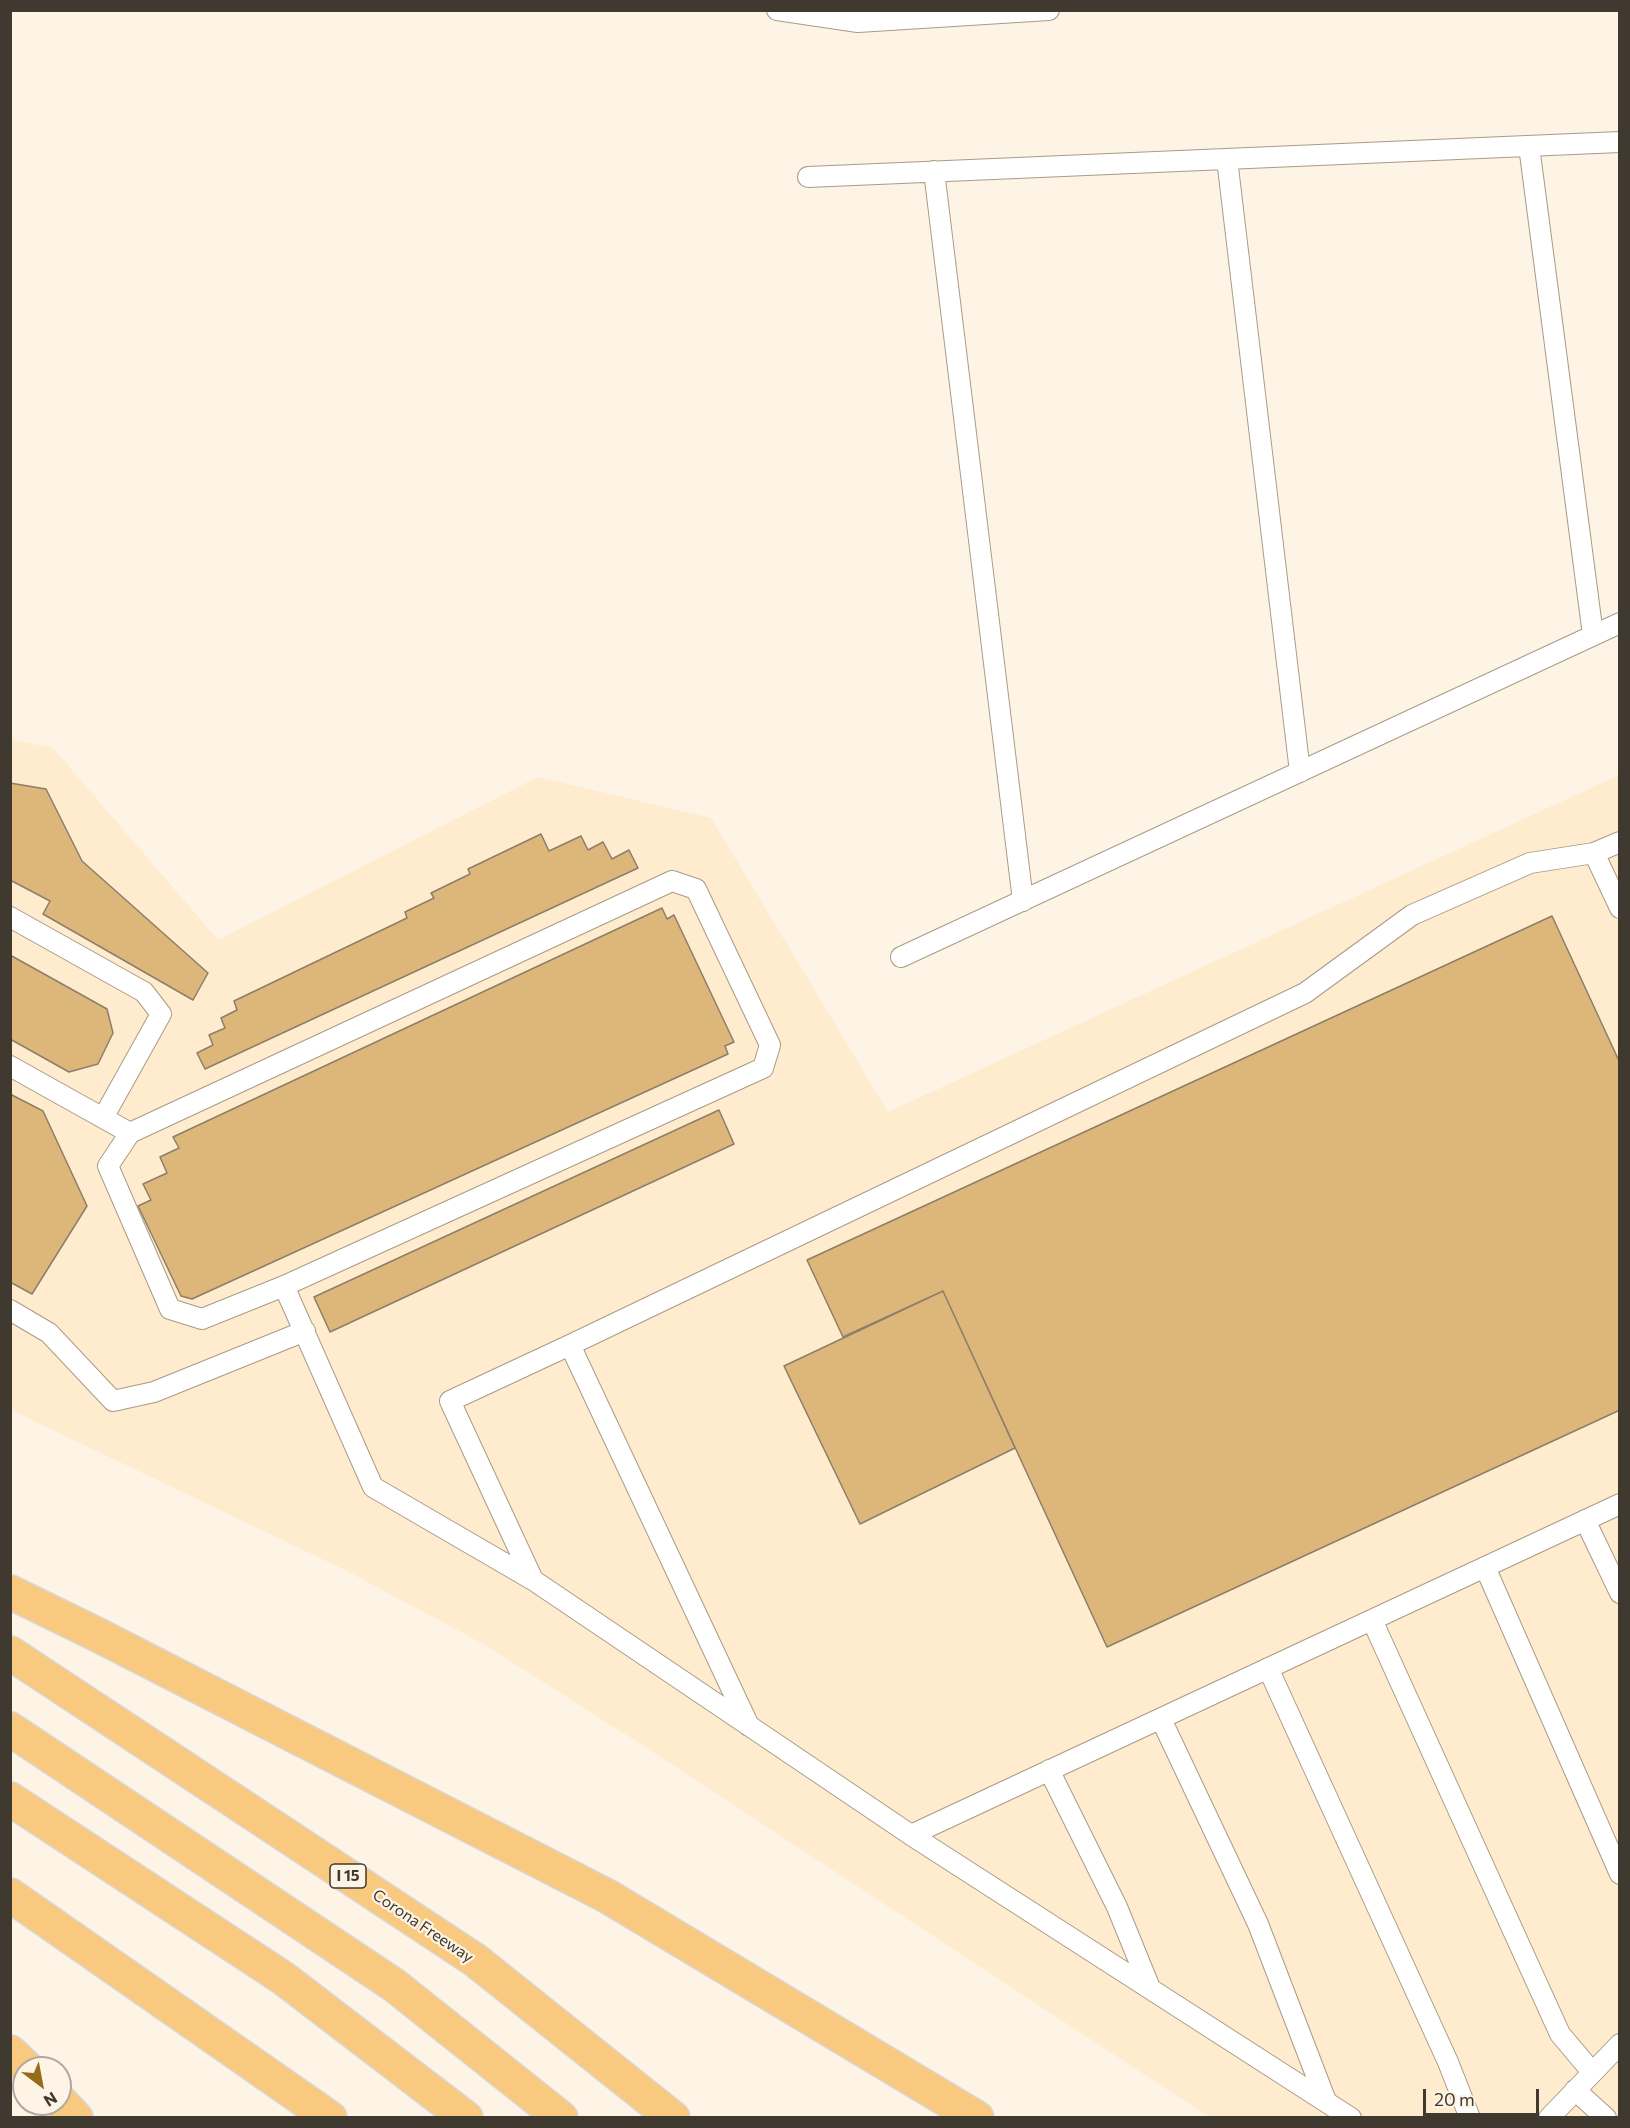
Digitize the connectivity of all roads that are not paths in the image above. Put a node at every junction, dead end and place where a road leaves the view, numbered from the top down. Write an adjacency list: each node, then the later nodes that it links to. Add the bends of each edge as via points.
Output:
1 (777, 10): 2 (lane, via 858,22)
2 (1049, 10)
3 (1620, 142): 4 (lane)
4 (1529, 146): 5 (lane); 9 (lane)
5 (1227, 159): 6 (lane); 10 (lane)
6 (934, 171): 7 (lane); 13 (lane)
7 (808, 177)
8 (1620, 623): 9 (lane)
9 (1593, 636): 10 (lane)
10 (1300, 772): 13 (lane)
11 (1620, 842): 12 (lane)
12 (1594, 853): 14 (lane); 23 (lane, via 1530,863 1412,915 1305,993)
13 (1023, 901): 16 (lane)
14 (1620, 908)
15 (10, 917): 18 (lane, via 144,992 161,1014)
16 (901, 957)
17 (10, 1066): 18 (lane)
18 (103, 1118): 19 (lane)
19 (130, 1133): 20 (lane, via 108,1166 170,1310 202,1318); 20 (lane, via 672,882 696,889 770,1046 763,1068)
20 (284, 1286): 22 (lane)
21 (10, 1310): 22 (lane, via 49,1333 113,1401 154,1392)
22 (305, 1331): 27 (lane, via 374,1487)
23 (570, 1345): 27 (lane, via 450,1401); 34 (lane)
24 (1620, 1504): 25 (lane)
25 (1585, 1520): 26 (lane); 29 (lane)
26 (1485, 1567): 30 (lane); 39 (lane)
27 (533, 1580): 34 (lane)
28 (10, 1592): 50 (highway, via 607,1896)
29 (1620, 1593)
30 (1372, 1620): 32 (lane); 43 (lane, via 1560,2034)
31 (10, 1653): 49 (highway, Corona Freeway / I 15, via 475,1960)
32 (1268, 1668): 33 (lane); 52 (lane)
33 (1161, 1719): 36 (lane); 45 (lane, via 1258,1924)
34 (749, 1726): 38 (lane)
35 (10, 1728): 48 (highway, via 394,1985)
36 (1049, 1770): 38 (lane); 41 (lane, via 1117,1907)
37 (10, 1799): 47 (highway, via 283,1978)
38 (911, 1835): 41 (lane)
39 (1620, 1874)
40 (10, 1895): 46 (highway)
41 (1150, 1988): 45 (lane)
42 (1620, 2044): 43 (lane)
43 (1592, 2072): 44 (lane)
44 (1575, 2090): 53 (lane); 54 (lane)
45 (1326, 2101): 51 (lane)
46 (330, 2118)
47 (466, 2118)
48 (561, 2118)
49 (673, 2118)
50 (977, 2118)
51 (1351, 2118)
52 (1470, 2118)
53 (1549, 2118)
54 (1606, 2118)

